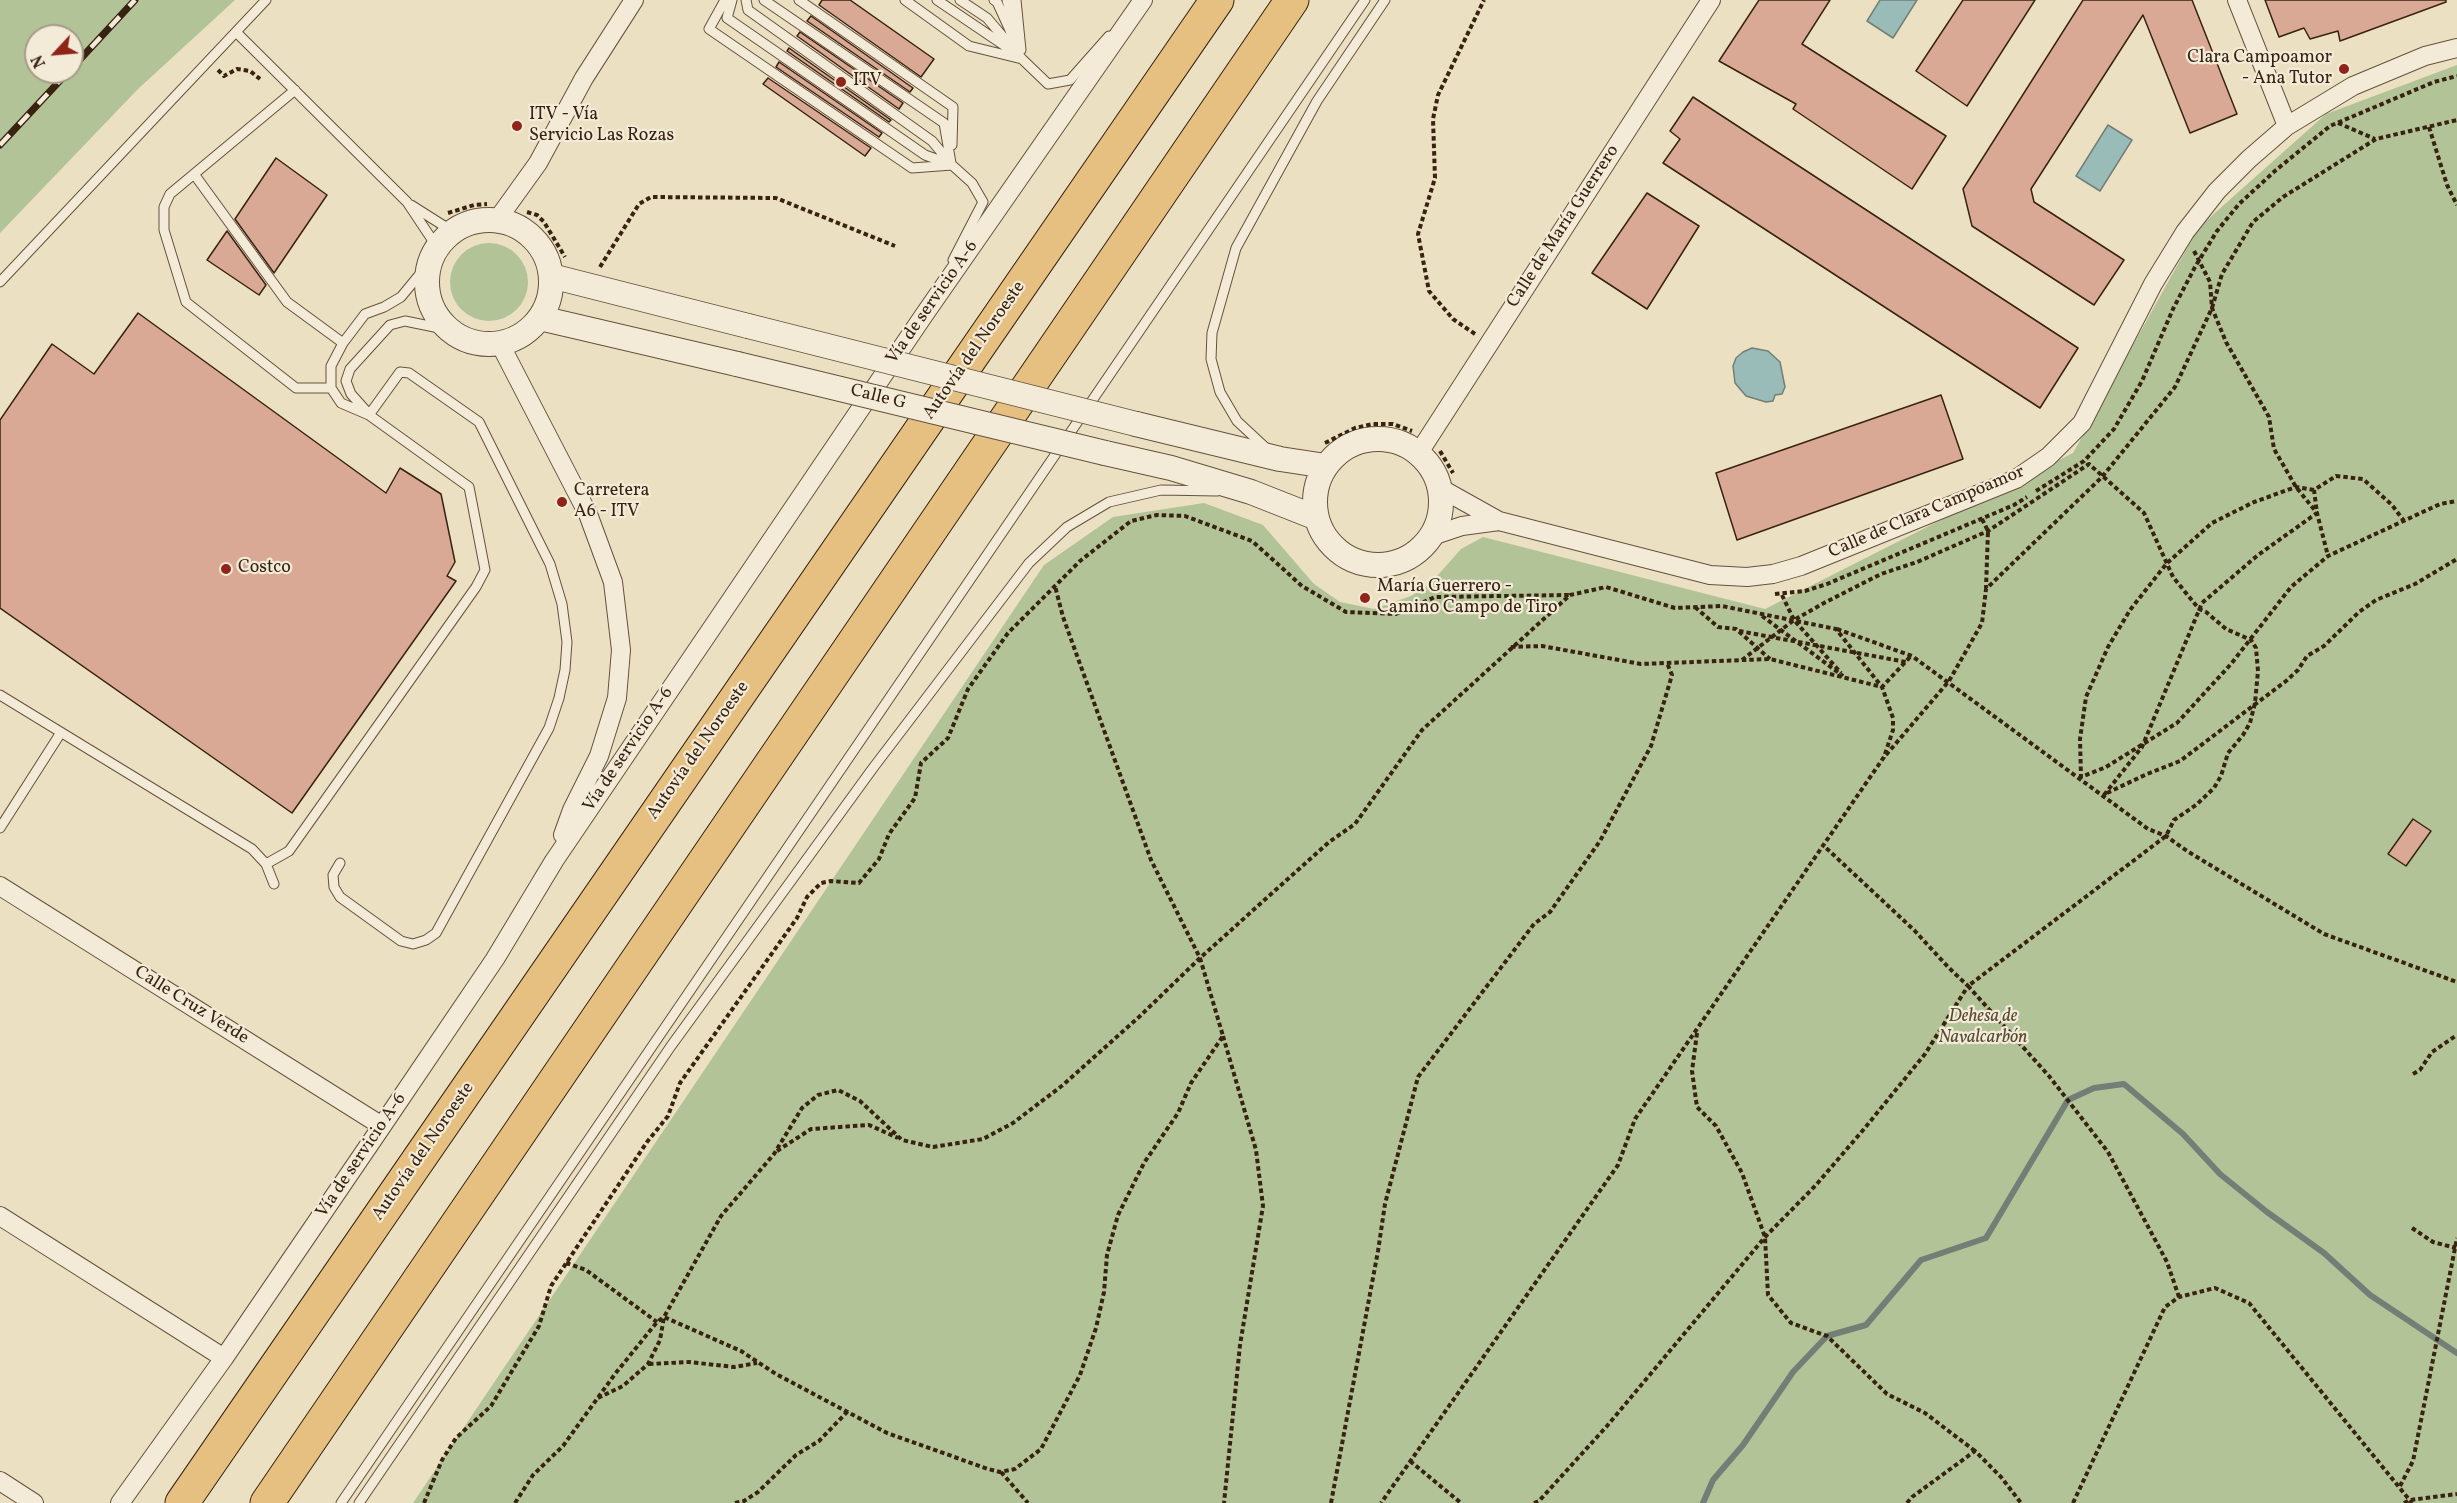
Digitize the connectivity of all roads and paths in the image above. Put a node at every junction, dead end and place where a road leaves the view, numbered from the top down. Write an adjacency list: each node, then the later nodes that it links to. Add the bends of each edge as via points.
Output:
1 (266, 0): 23 (lane)
2 (634, 0): 41 (street, via 538,163)
3 (726, 0): 36 (lane, via 709,29 912,168)
4 (732, 0): 36 (lane, via 727,18 925,155)
5 (746, 0): 36 (lane, via 748,10 932,141)
6 (764, 0): 36 (lane, via 944,123)
7 (799, 0): 36 (lane, via 953,107)
8 (904, 0): 25 (lane, via 969,46)
9 (937, 0): 25 (lane)
10 (960, 0): 25 (lane, via 987,18)
11 (994, 0): 25 (lane)
12 (1007, 0): 25 (lane)
13 (1016, 0): 25 (lane)
14 (1142, 0): 25 (lane, via 1070,80 1048,84); 50 (street, Vía de servicio A-6)
15 (1216, 0): 153 (highway, Autovía del Noroeste)
16 (1292, 0): 68 (highway)
17 (1307, 0): 68 (highway, via 975,484)
18 (1365, 0): 155 (lane)
19 (1385, 0): 61 (lane, via 1317,101 1236,248 1212,333 1211,359 1220,392 1237,421)
20 (1484, 0): 54 (path, via 1438,95 1433,119 1434,178 1418,234 1429,291 1453,319)
21 (1711, 0): 54 (street, Calle de María Guerrero)
22 (2237, 0): 33 (street)
23 (236, 32): 29 (lane); 48 (lane)
24 (2457, 48): 30 (street, Calle de Clara Campoamor, via 2392,68)
25 (1022, 59)
26 (224, 76): 28 (path, via 237,69 250,71)
27 (2457, 76): 32 (path)
28 (264, 82)
29 (295, 90): 37 (lane); 38 (lane)
30 (2311, 110): 32 (path); 33 (street, Calle de Clara Campoamor)
31 (2456, 121): 34 (path)
32 (2338, 123): 35 (path); 45 (path, via 2239,204)
33 (2287, 126): 42 (street, Calle de Clara Campoamor, via 2217,191)
34 (2429, 127): 35 (path); 39 (path)
35 (2376, 139): 49 (path, via 2283,197 2253,222 2222,274)
36 (952, 165): 50 (lane, via 972,183 983,202)
37 (194, 174): 53 (lane, via 287,302); 56 (lane, via 170,194 164,207 164,230 186,302 296,388)
38 (407, 202): 43 (lane); 43 (lane)
39 (2457, 206)
40 (526, 211): 46 (path, via 544,222)
41 (496, 212): 43 (street); 43 (path, via 482,203); 46 (street, via 528,233 547,260)
42 (2185, 232): 45 (path); 72 (street, Calle de Clara Campoamor, via 2153,284 2082,423 2048,457 2016,479 1801,566 1747,577 1710,575)
43 (441, 239): 52 (street, via 427,281 436,316); 53 (lane, via 401,297 365,314)
44 (895, 246): 47 (path, via 776,198 651,197 639,204)
45 (2200, 259): 49 (path, via 2210,282); 71 (path, via 2142,381 2114,429 2084,461 2014,505)
46 (561, 270): 51 (street); 61 (street, Calle G, bridge, via 748,326)
47 (596, 273)
48 (0, 282)
49 (2212, 308): 62 (path, via 2175,387); 63 (path, via 2243,375 2269,417 2274,449)
50 (924, 315): 114 (street, Vía de servicio A-6)
51 (540, 318): 55 (street, via 516,339); 66 (street, Calle G, bridge, via 1171,468)
52 (449, 330): 55 (street, via 482,344); 57 (lane, via 405,321 390,325 350,369 346,381 351,394)
53 (343, 343): 56 (lane, via 332,366)
54 (1488, 343): 59 (street, Calle de María Guerrero)
55 (500, 344): 114 (street, via 588,514 613,582 621,650 617,698 602,746 572,810)
56 (331, 388): 57 (lane, via 341,403)
57 (369, 415): 115 (lane, via 400,372 409,373 479,422 550,564 562,604 566,661 560,698 549,728 436,933 413,944 401,941 340,897 333,875); 116 (lane, via 469,487 485,570 289,851)
58 (1393, 424): 60 (path, via 1355,428)
59 (1418, 454): 60 (street, via 1389,440 1372,440); 64 (street, via 1429,465)
60 (1322, 457): 61 (street, Calle G); 70 (street, via 1316,491)
61 (1280, 459)
62 (2102, 477): 74 (path, via 2089,464); 78 (path, via 2145,513); 80 (path)
63 (2296, 487): 65 (path); 69 (path); 78 (path, via 2212,523)
64 (1440, 488): 72 (street, Calle de Clara Campoamor); 75 (street, via 1438,520)
65 (2314, 490): 69 (path); 73 (path, via 2336,476 2363,479)
66 (1251, 492): 70 (street, Calle G); 156 (lane, via 1161,489 1108,502 1067,527 1029,563 866,777 671,1046)
67 (2457, 501): 73 (path, via 2440,504)
68 (945, 509): 154 (highway)
69 (2317, 513): 76 (path); 83 (path, via 2258,555)
70 (1317, 518): 75 (street, via 1325,536 1338,550 1354,561 1373,565 1407,559)
71 (1982, 519): 74 (path); 85 (path, via 1827,584 1782,595)
72 (1499, 521): 75 (street, Calle de Clara Campoamor, via 1462,526)
73 (2404, 521): 76 (path)
74 (1988, 531): 80 (path); 85 (path, via 1881,574)
75 (1432, 536)
76 (2328, 556): 91 (path, via 2291,587)
77 (2457, 559): 105 (path, via 2359,612 2324,646 2307,656 2298,670)
78 (2167, 563): 83 (path, via 2173,577); 109 (path, via 2130,610 2086,697 2080,739)
79 (1055, 586): 81 (path, via 1131,521 1157,515 1185,516 1252,541 1302,586 1346,612 1396,614 1434,597); 119 (path, via 1151,860); 134 (path, via 1008,633 968,689 948,738 921,764 915,798 860,883 821,883 807,897 797,918 680,1083 668,1116)
80 (1986, 589): 102 (path, via 1982,623)
81 (1570, 595): 82 (path, via 1605,587 1675,608); 93 (path)
82 (1695, 608): 84 (path, via 1722,606); 88 (path, via 1718,627)
83 (2199, 609): 91 (path, via 2226,629); 107 (path)
84 (1760, 614): 85 (path); 87 (path)
85 (1794, 620): 86 (path); 87 (path); 92 (path)
86 (1836, 629): 95 (path); 96 (path)
87 (1781, 630): 89 (path); 90 (path)
88 (1738, 631): 89 (path); 94 (path)
89 (1774, 637): 90 (path); 94 (path)
90 (1794, 640): 92 (path); 101 (path)
91 (2251, 640): 105 (path, via 2259,670); 107 (path, via 2177,723)
92 (1815, 644): 95 (path); 101 (path)
93 (1510, 647): 100 (path, via 1542,646 1641,664); 119 (path, via 1422,730 1355,824 1329,842)
94 (1758, 648): 97 (path); 98 (path)
95 (1853, 651): 99 (path); 103 (path)
96 (1911, 656): 99 (path); 102 (path)
97 (1770, 659): 98 (path); 101 (path)
98 (1742, 660): 100 (path)
99 (1906, 662): 103 (path)
100 (1666, 663): 162 (path, via 1672,675 1651,746 1600,841 1550,912 1534,924 1418,1077 1384,1204)
101 (1846, 678): 103 (path)
102 (1949, 681): 108 (path); 109 (path)
103 (1882, 687): 108 (path, via 1893,718)
104 (0, 695): 106 (lane)
105 (2255, 703): 110 (path, via 2180,761); 112 (path, via 2250,723 2228,753 2214,788 2174,820)
106 (60, 734): 111 (lane); 116 (lane, via 252,849)
107 (2142, 747): 109 (path); 110 (path)
108 (1884, 757): 113 (path)
109 (2081, 777): 110 (path)
110 (2104, 795): 112 (path, via 2148,829)
111 (0, 828)
112 (2166, 836): 120 (path, via 2324,934); 121 (path)
113 (1823, 845): 121 (path); 122 (path)
114 (554, 861): 126 (street, Vía de servicio A-6, via 495,959)
115 (340, 863)
116 (266, 864): 117 (lane)
117 (274, 884)
118 (0, 886): 126 (street, Calle Cruz Verde)
119 (1200, 958): 124 (path); 127 (path, via 1063,1085 1013,1123 983,1139 933,1147)
120 (2457, 982)
121 (1968, 986): 131 (path, via 1925,1054 1816,1185); 135 (path, via 2049,1076 2108,1152 2167,1262)
122 (1697, 1032): 131 (path, via 1692,1071 1697,1107 1716,1126 1742,1173); 144 (path, via 1635,1119 1618,1165)
123 (2457, 1035): 125 (path, via 2432,1052)
124 (1222, 1036): 145 (path, via 1144,1163 1118,1215 1107,1255 1096,1328 1080,1375 1041,1449 1015,1469); 161 (path, via 1256,1149 1263,1206 1240,1345)
125 (2413, 1074)
126 (382, 1126): 138 (street, Vía de servicio A-6)
127 (902, 1140): 128 (path, via 869,1125 811,1129); 128 (path, via 860,1101 838,1090 818,1095 802,1108)
128 (774, 1154): 136 (path, via 721,1216)
129 (0, 1216): 138 (street)
130 (2412, 1228): 133 (path, via 2433,1242)
131 (1765, 1237): 143 (path, via 1768,1295 1791,1323 1827,1336 1887,1394 1925,1413); 164 (path, via 1607,1426)
132 (2457, 1238): 133 (path)
133 (2456, 1248): 147 (path, via 2414,1461)
134 (566, 1263): 137 (path, via 586,1270); 157 (path, via 551,1286 539,1326 491,1406 456,1438)
135 (2179, 1297): 147 (path, via 2216,1288 2248,1303); 167 (path, via 2165,1307)
136 (664, 1317): 137 (path); 139 (path); 140 (path, via 660,1340)
137 (657, 1322): 141 (path)
138 (224, 1358): 152 (street, Vía de servicio A-6)
139 (758, 1362): 140 (path, via 734,1367 689,1362); 142 (path)
140 (648, 1364): 141 (path, via 623,1386)
141 (597, 1398): 158 (path, via 563,1446 533,1475)
142 (848, 1411): 145 (path, via 887,1434); 159 (path, via 758,1492)
143 (1975, 1451): 165 (path); 166 (path)
144 (1410, 1461): 149 (path); 163 (path)
145 (1000, 1472): 160 (path)
146 (0, 1481): 151 (street)
147 (2400, 1486): 150 (path)
148 (2457, 1494): 150 (path)
149 (1383, 1502)
150 (2411, 1502): 168 (path)
151 (34, 1503)
152 (120, 1503)
153 (182, 1503)
154 (267, 1503)
155 (341, 1503)
156 (359, 1503)
157 (424, 1503)
158 (515, 1503)
159 (735, 1503)
160 (1028, 1503)
161 (1224, 1503)
162 (1331, 1503)
163 (1461, 1503)
164 (1534, 1503)
165 (1907, 1503)
166 (2021, 1503)
167 (2073, 1503)
168 (2404, 1503)

